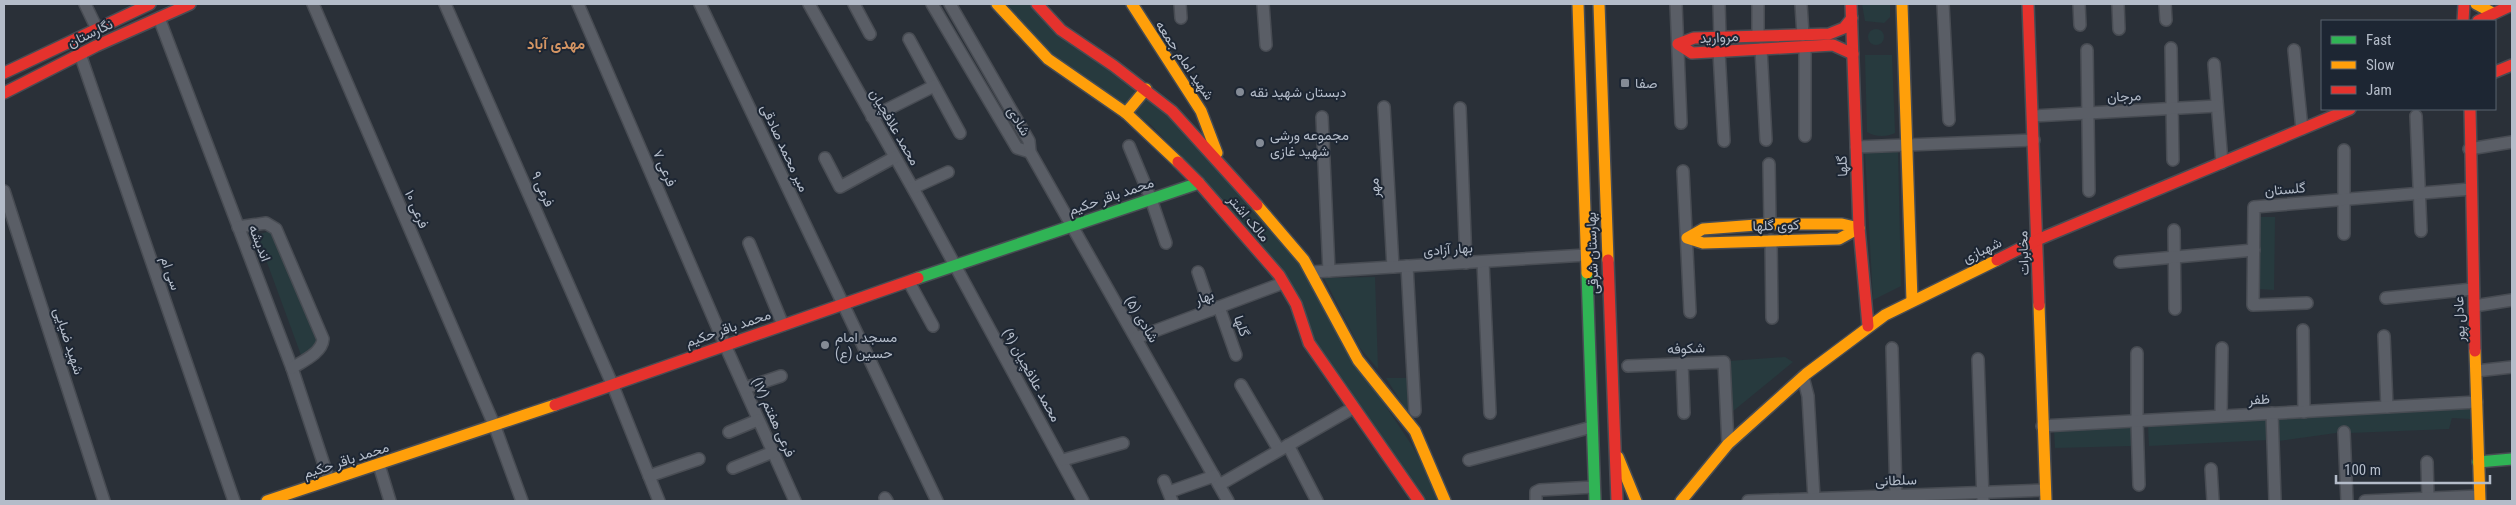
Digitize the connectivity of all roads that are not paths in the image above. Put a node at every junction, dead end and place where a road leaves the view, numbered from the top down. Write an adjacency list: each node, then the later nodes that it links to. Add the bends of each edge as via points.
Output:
1 (85, 4): 44 (street)
2 (150, 4): 34 (street, نگارستان)
3 (190, 4): 36 (street, نگارستان)
4 (312, 4): 184 (street, فرعی ۱۰)
5 (445, 4): 170 (street, فرعی ۹)
6 (578, 4): 156 (street, فرعی ۷)
7 (700, 4): 144 (street, میر محمد صادقی)
8 (809, 4): 79 (street, محمد علافچیان)
9 (854, 4): 46 (street)
10 (932, 4): 96 (street, شادی, via 1017,148)
11 (950, 4): 96 (street, شادی, via 1029,141)
12 (997, 4): 75 (street, مالک اشتر, via 1048,59)
13 (1037, 4): 66 (street, مالک اشتر, via 1061,30)
14 (1132, 4): 100 (street, شهید امام جمعه, via 1201,111)
15 (1180, 4): 37 (street)
16 (1263, 4): 52 (street)
17 (1578, 4): 126 (street, بهارستان شرقی)
18 (1599, 4): 191 (street, بهارستان شرقی)
19 (1676, 4): 51 (street)
20 (1719, 4): 49 (street)
21 (1758, 4): 48 (street)
22 (1801, 4): 47 (street)
23 (1851, 4): 38 (street, گلها)
24 (1902, 4): 91 (street)
25 (1943, 4): 81 (street)
26 (2028, 4): 77 (street, مخابرات)
27 (2079, 4): 43 (street)
28 (2118, 4): 45 (street)
29 (2165, 4): 39 (street)
30 (2464, 4): 40 (street)
31 (2470, 4): 41 (street)
32 (2476, 4): 35 (street)
33 (2512, 5): 35 (street)
34 (134, 7): 44 (street, نگارستان)
35 (2493, 13): 42 (street)
36 (160, 18): 59 (street, نگارستان); 115 (street, اندیشه)
37 (1180, 18)
38 (1852, 18): 47 (street, مروارید, via 1844,28 1829,34); 60 (street, گلها)
39 (2166, 20)
40 (2463, 20)
41 (2472, 20)
42 (2480, 20)
43 (2080, 25)
44 (97, 29): 64 (street, نگارستان)
45 (2119, 29)
46 (870, 34)
47 (1803, 35): 48 (street, مروارید)
48 (1758, 36): 49 (street, مروارید)
49 (1720, 38): 51 (street, مروارید, via 1694,38)
50 (909, 39): 65 (street)
51 (1678, 44): 58 (street, مروارید, via 1692,53); 82 (street)
52 (1266, 45)
53 (1805, 47): 55 (street, مروارید); 60 (street, مروارید, via 1834,45); 85 (street)
54 (2171, 48): 71 (street)
55 (1761, 49): 58 (street, مروارید); 87 (street)
56 (2087, 50): 76 (street)
57 (2294, 50): 83 (street)
58 (1719, 52): 89 (street)
59 (80, 54): 67 (street, نگارستان); 220 (street, سی ام)
60 (1853, 54): 93 (street, گلها)
61 (2214, 64): 68 (street)
62 (2512, 65): 63 (street)
63 (2496, 72)
64 (4, 73)
65 (934, 86): 79 (street); 84 (street)
66 (1146, 89): 75 (street); 100 (street, مالک اشتر, via 1172,111)
67 (4, 93)
68 (2217, 106): 71 (street, مرجان); 101 (street)
69 (1384, 107): 133 (street, مهر)
70 (1460, 108): 130 (street)
71 (2172, 109): 76 (street, مرجان); 99 (street)
72 (2348, 110): 83 (street, شهبازی)
73 (2464, 110): 86 (street, عادل پور)
74 (2470, 110): 86 (street, عادل پور)
75 (1126, 113): 105 (street, مالک اشتر)
76 (2088, 113): 77 (street, مرجان); 109 (street)
77 (2033, 116): 88 (street, مخابرات)
78 (2416, 116): 110 (street)
79 (872, 117): 97 (street, محمد علافچیان)
80 (1322, 117): 134 (street)
81 (1949, 120)
82 (1681, 123)
83 (2302, 129): 101 (street, شهبازی)
84 (960, 133)
85 (1805, 136)
86 (2469, 136): 95 (street, عادل پور)
87 (1766, 140)
88 (2034, 140): 91 (street); 122 (street, مخابرات)
89 (1724, 141)
90 (2512, 142): 95 (street)
91 (1906, 144): 93 (street); 141 (street)
92 (1129, 146): 111 (street)
93 (1856, 147): 116 (street, گلها)
94 (2344, 150): 112 (street)
95 (2469, 150): 107 (street, عادل پور)
96 (1030, 152): 114 (street, شادی (۵))
97 (896, 157): 98 (street, via 840,187); 106 (street, محمد علافچیان)
98 (825, 158)
99 (2173, 160)
100 (1220, 162): 136 (street, مالک اشتر)
101 (2222, 163): 122 (street, شهبازی)
102 (1769, 164): 113 (street)
103 (1683, 171): 120 (street)
104 (948, 172): 106 (street)
105 (1199, 183): 111 (street, محمد باقر حکیم); 138 (street, مالک اشتر)
106 (913, 188): 131 (street, محمد علافچیان)
107 (2471, 189): 110 (street, گلستان); 139 (street, عادل پور)
108 (4, 191): 219 (street, شهید ضیایی)
109 (2089, 191)
110 (2419, 193): 112 (street, گلستان); 118 (street)
111 (1151, 199): 114 (street, محمد باقر حکیم); 123 (street)
112 (2344, 200): 119 (street); 125 (street, گلستان, via 2254,207)
113 (1770, 224): 116 (street, کوی گلها, via 1842,224); 120 (street, کوی گلها, via 1702,228); 121 (street)
114 (1070, 226): 131 (street, محمد باقر حکیم); 155 (street, شادی (۵))
115 (238, 227): 165 (street, اندیشه); 165 (street, via 266,223 276,229 323,339 323,346)
116 (1859, 228): 121 (street, کوی گلها, via 1839,239); 152 (street, گلها)
117 (2174, 230): 127 (street)
118 (2420, 231)
119 (2344, 234)
120 (1687, 238): 121 (street, کوی گلها, via 1703,243); 148 (street)
121 (1771, 240): 149 (street)
122 (2037, 240): 141 (street, شهبازی); 183 (street, مخابرات)
123 (1166, 243)
124 (749, 244): 150 (street)
125 (2254, 250): 127 (street); 143 (street, گلستان, via 2253,305)
126 (1586, 255): 128 (street, بهار آزادی); 185 (street, بهارستان شرقی)
127 (2174, 258): 129 (street); 147 (street)
128 (1483, 262): 130 (street, بهار آزادی); 177 (street)
129 (2120, 262)
130 (1466, 263): 132 (street, بهار آزادی)
131 (954, 265): 137 (street, محمد باقر حکیم); 195 (street, محمد علافچیان (۹))
132 (1407, 266): 133 (street, بهار آزادی); 175 (street)
133 (1393, 267): 134 (street, بهار آزادی)
134 (1329, 271): 136 (street, بهار آزادی)
135 (1198, 272): 146 (street, گلها)
136 (1312, 272): 230 (street, مالک اشتر, via 1359,361 1416,433)
137 (909, 282): 144 (street, محمد باقر حکیم); 151 (street)
138 (1283, 283): 146 (street, بهار); 174 (street, مالک اشتر, via 1296,304 1310,344)
139 (2473, 289): 140 (street); 145 (street, عادل پور)
140 (2386, 298)
141 (1912, 300): 152 (street, شهبازی)
142 (2512, 300): 145 (street)
143 (2307, 303)
144 (842, 306): 150 (street, محمد باقر حکیم); 226 (street, میر محمد صادقی)
145 (2474, 306): 166 (street, عادل پور)
146 (1215, 308): 155 (street, بهار); 160 (street, گلها)
147 (2175, 309)
148 (1690, 312)
149 (1772, 318)
150 (783, 325): 156 (street, محمد باقر حکیم)
151 (933, 326)
152 (1868, 326): 168 (street, شهبازی)
153 (2303, 330): 176 (street)
154 (2384, 336): 173 (street)
155 (1136, 338): 204 (street, شادی (۵))
156 (725, 345): 170 (street, محمد باقر حکیم); 171 (street, فرعی هفتم (۱۷))
157 (1892, 348): 208 (street)
158 (2222, 348): 180 (street)
159 (2137, 353): 182 (street)
160 (1236, 355)
161 (1978, 359): 212 (street)
162 (1682, 363): 163 (street, شکوفه); 178 (street); 189 (street, شکوفه, via 1724,362)
163 (1628, 366)
164 (2512, 367): 166 (street)
165 (292, 368): 203 (street, اندیشه)
166 (2476, 370): 172 (street, عادل پور)
167 (781, 376): 171 (street)
168 (1803, 377): 189 (street, شهبازی); 213 (street, via 1808,396)
169 (1241, 385): 190 (street)
170 (613, 386): 184 (street, محمد باقر حکیم); 202 (street, فرعی ۹)
171 (745, 388): 181 (street, فرعی هفتم (۱۷))
172 (2476, 402): 173 (street, ظفر); 198 (street, عادل پور)
173 (2387, 407): 176 (street, ظفر)
174 (1354, 408): 190 (street); 217 (street, مالک اشتر)
175 (1415, 411)
176 (2304, 412): 179 (street, ظفر)
177 (1490, 413)
178 (1684, 413)
179 (2272, 413): 180 (street, ظفر); 238 (street)
180 (2221, 416): 182 (street, ظفر)
181 (758, 420): 186 (street); 192 (street, فرعی هفتم (۱۷))
182 (2136, 421): 183 (street, ظفر); 206 (street)
183 (2042, 426): 209 (street, مخابرات)
184 (494, 427): 199 (street, محمد باقر حکیم); 223 (street, فرعی ۱۰)
185 (1592, 427): 196 (street); 207 (street, بهارستان شرقی)
186 (729, 432)
187 (2344, 432): 239 (street)
188 (1123, 443): 195 (street)
189 (1728, 444): 235 (street, شهبازی)
190 (1284, 448): 204 (street); 229 (street)
191 (1615, 448): 233 (street, بهارستان شرقی); 234 (street)
192 (773, 452): 200 (street); 225 (street, فرعی هفتم (۱۷))
193 (699, 459): 202 (street)
194 (2512, 459): 198 (street)
195 (1063, 460): 227 (street, محمد علافچیان (۹))
196 (1469, 460)
197 (2427, 462): 214 (street)
198 (2478, 462): 216 (street, عادل پور)
199 (379, 465): 203 (street, محمد باقر حکیم); 222 (street)
200 (733, 468)
201 (2211, 469): 237 (street)
202 (649, 476): 224 (street, فرعی ۹)
203 (329, 480): 221 (street, محمد باقر حکیم)
204 (1216, 481): 210 (street); 228 (street, شادی (۵))
205 (1164, 482): 210 (street)
206 (2139, 485)
207 (1594, 488): 231 (street, via 1540,490 1536,492); 232 (street, بهارستان شرقی)
208 (1896, 495): 211 (street, سلطانی); 215 (street, سلطانی)
209 (2046, 496): 212 (street, سلطانی)
210 (1171, 497)
211 (1940, 497): 212 (street, سلطانی)
212 (1982, 497)
213 (1814, 498): 215 (street, سلطانی); 218 (street, سلطانی)
214 (2428, 498): 216 (street); 240 (street)
215 (1843, 499)
216 (2480, 499)
217 (1415, 500)
218 (1776, 500): 236 (street, سلطانی)
219 (104, 501)
220 (234, 501)
221 (267, 501)
222 (390, 501)
223 (522, 501)
224 (659, 501)
225 (795, 501)
226 (937, 501)
227 (1083, 501)
228 (1228, 501)
229 (1317, 501)
230 (1445, 501)
231 (1536, 501)
232 (1595, 501)
233 (1617, 501)
234 (1636, 501)
235 (1681, 501)
236 (1748, 501)
237 (2212, 501)
238 (2275, 501)
239 (2347, 501)
240 (2365, 501)

